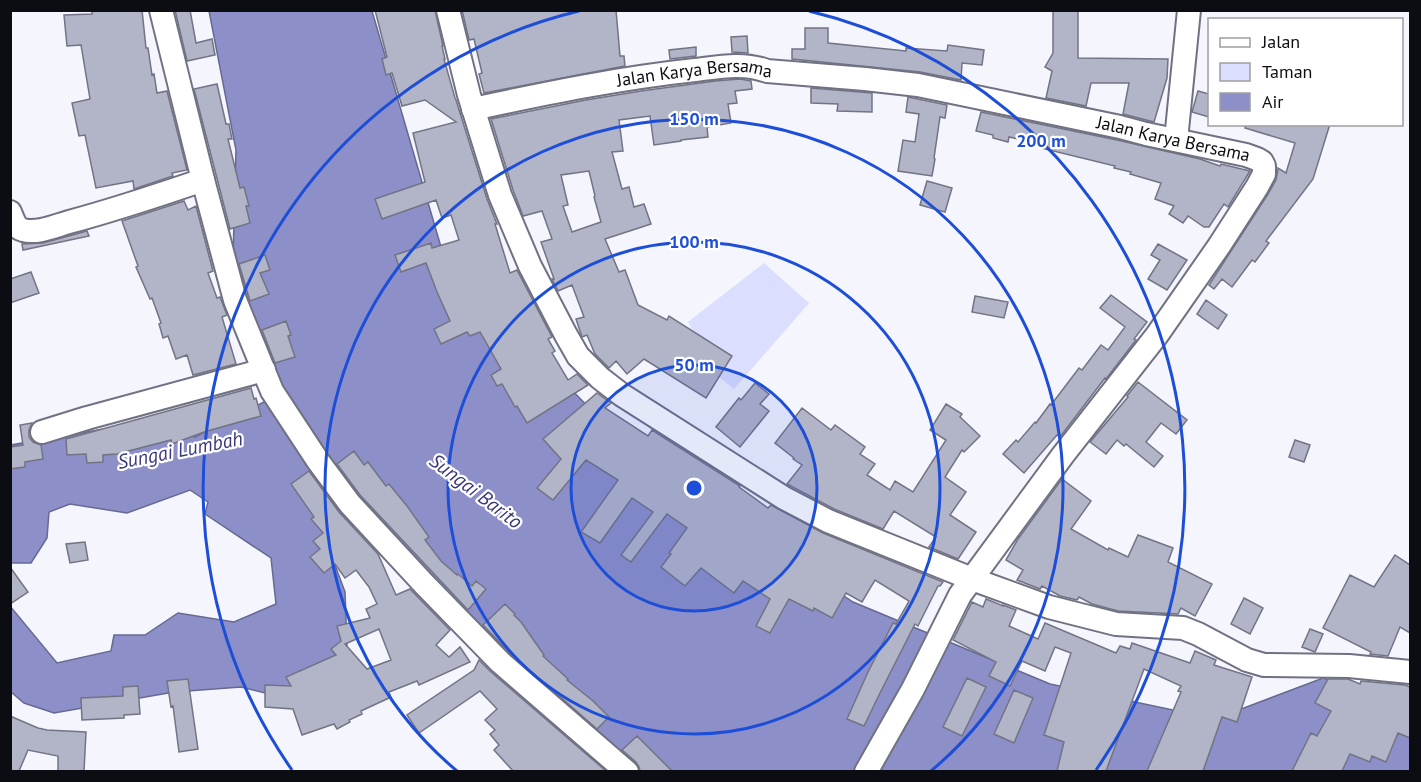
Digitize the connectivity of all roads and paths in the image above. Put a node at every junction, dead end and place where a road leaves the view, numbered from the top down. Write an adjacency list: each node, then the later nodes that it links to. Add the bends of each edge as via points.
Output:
1 (161, 10): 6 (street)
2 (448, 10): 4 (street)
3 (1189, 10): 5 (street)
4 (473, 109): 5 (street, Jalan Karya Bersama, via 652,74 739,65 918,85); 10 (street, via 500,195 530,266 578,356 600,378 806,510)
5 (1176, 140): 10 (street, Jalan Karya Bersama, via 1257,159 1264,166 1264,174 1157,334)
6 (203, 180): 7 (street, via 122,208 40,230 19,229); 8 (street, via 235,300)
7 (10, 212)
8 (264, 370): 9 (street); 12 (street, via 272,392 350,504 500,662)
9 (42, 432)
10 (966, 587): 11 (street, via 1116,624 1183,628 1264,665 1349,666); 13 (street)
11 (1410, 672)
12 (627, 771)
13 (866, 771)

